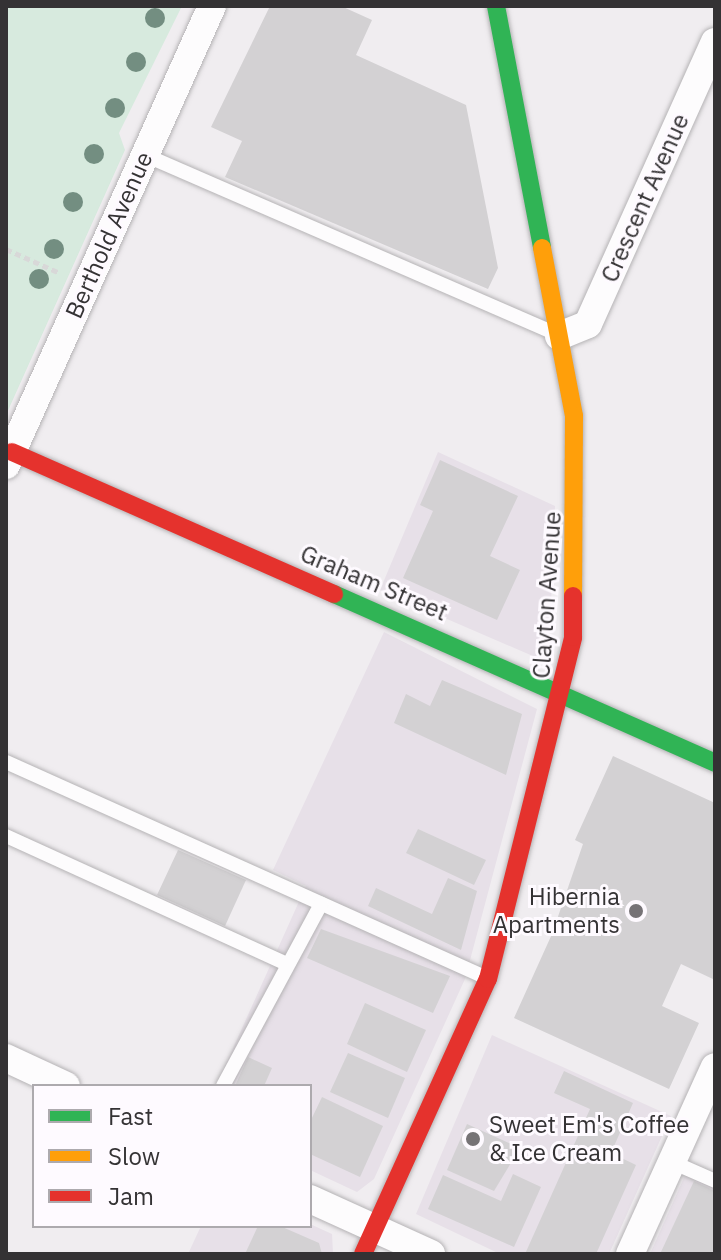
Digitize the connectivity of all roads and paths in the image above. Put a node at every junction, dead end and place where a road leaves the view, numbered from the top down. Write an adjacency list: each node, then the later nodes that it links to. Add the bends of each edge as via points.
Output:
1 (212, 6): 4 (street, Berthold Avenue)
2 (496, 6): 7 (street, Clayton Avenue)
3 (715, 42): 7 (street, Crescent Avenue, via 588,324)
4 (145, 155): 7 (lane); 8 (street, Berthold Avenue)
5 (6, 249): 6 (path)
6 (60, 273)
7 (559, 336): 9 (street, Clayton Avenue, via 579,468)
8 (9, 458): 9 (street, Graham Street)
9 (564, 692): 11 (street, Graham Street); 15 (street, Clayton Avenue)
10 (6, 762): 13 (lane)
11 (715, 763)
12 (6, 836): 14 (lane)
13 (321, 904): 14 (lane); 15 (lane)
14 (287, 964): 19 (lane)
15 (488, 979): 23 (street, Clayton Avenue)
16 (6, 1058): 18 (street)
17 (715, 1067): 20 (street)
18 (62, 1084)
19 (224, 1084)
20 (672, 1162): 21 (lane); 26 (street)
21 (715, 1181)
22 (312, 1200): 23 (street)
23 (370, 1242): 24 (street)
24 (401, 1248): 25 (street)
25 (431, 1254)
26 (630, 1254)

